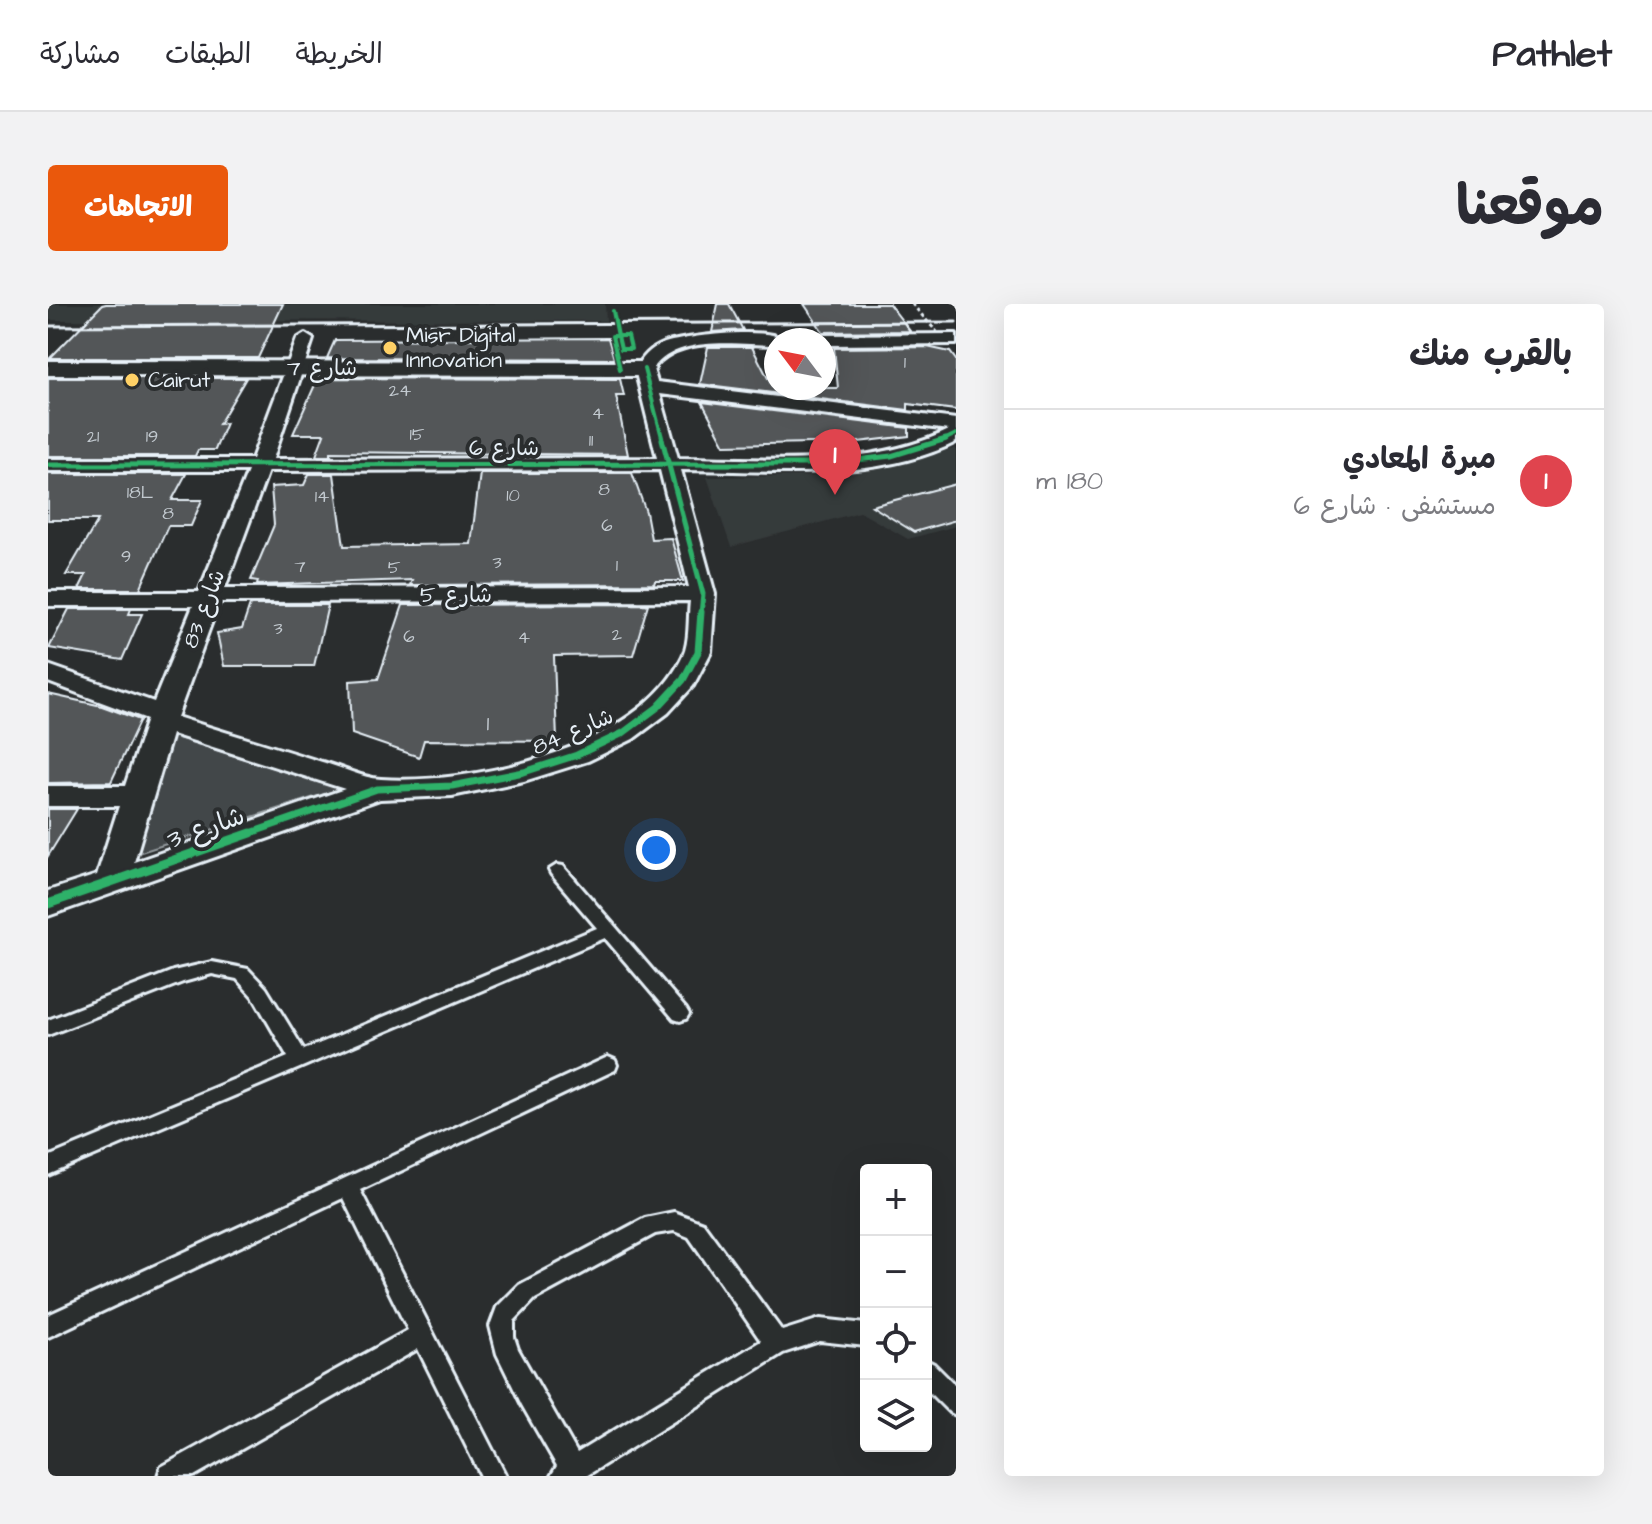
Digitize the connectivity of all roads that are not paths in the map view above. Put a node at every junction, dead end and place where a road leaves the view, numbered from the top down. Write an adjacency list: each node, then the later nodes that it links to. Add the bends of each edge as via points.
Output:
1 (305, 339): 6 (street, شارع 83)
2 (956, 339): 3 (street)
3 (836, 340)
4 (764, 341): 7 (street, via 681,344 654,354)
5 (48, 368): 6 (street, شارع 7)
6 (294, 368): 7 (street, شارع 7); 11 (street, شارع 83)
7 (647, 378): 8 (street, شارع 7); 12 (street, شارع 84)
8 (956, 425)
9 (956, 434): 12 (street, شارع 6, via 914,452 871,460)
10 (48, 465): 11 (street, شارع 6)
11 (260, 466): 12 (street, شارع 6); 14 (street, شارع 83)
12 (670, 466): 13 (street, شارع 84)
13 (703, 594): 14 (street, شارع 5); 18 (street, شارع 84, via 698,652 683,680 623,733 524,772 452,786)
14 (208, 597): 15 (street, شارع 5); 17 (street, شارع 83)
15 (48, 599)
16 (48, 673): 17 (street)
17 (162, 718): 18 (street); 20 (street, شارع 83)
18 (377, 789): 22 (street, شارع 3)
19 (48, 796): 20 (street)
20 (136, 796): 22 (street, شارع 83)
21 (557, 870): 24 (lane)
22 (111, 882): 23 (street, شارع 3)
23 (48, 904)
24 (608, 930): 25 (lane); 27 (lane)
25 (680, 1014)
26 (48, 1028): 27 (lane, via 212,968 242,974 260,993)
27 (300, 1060): 29 (lane)
28 (608, 1065): 30 (lane)
29 (48, 1166)
30 (347, 1186): 31 (lane); 32 (lane)
31 (48, 1326)
32 (422, 1334): 38 (lane); 39 (lane)
33 (860, 1334): 34 (lane, via 820,1330)
34 (777, 1344): 37 (lane); 37 (lane, via 696,1230 674,1221 652,1225 527,1292 508,1306 500,1329 506,1352)
35 (932, 1378): 36 (lane)
36 (956, 1403)
37 (568, 1473)
38 (170, 1476)
39 (494, 1476)

